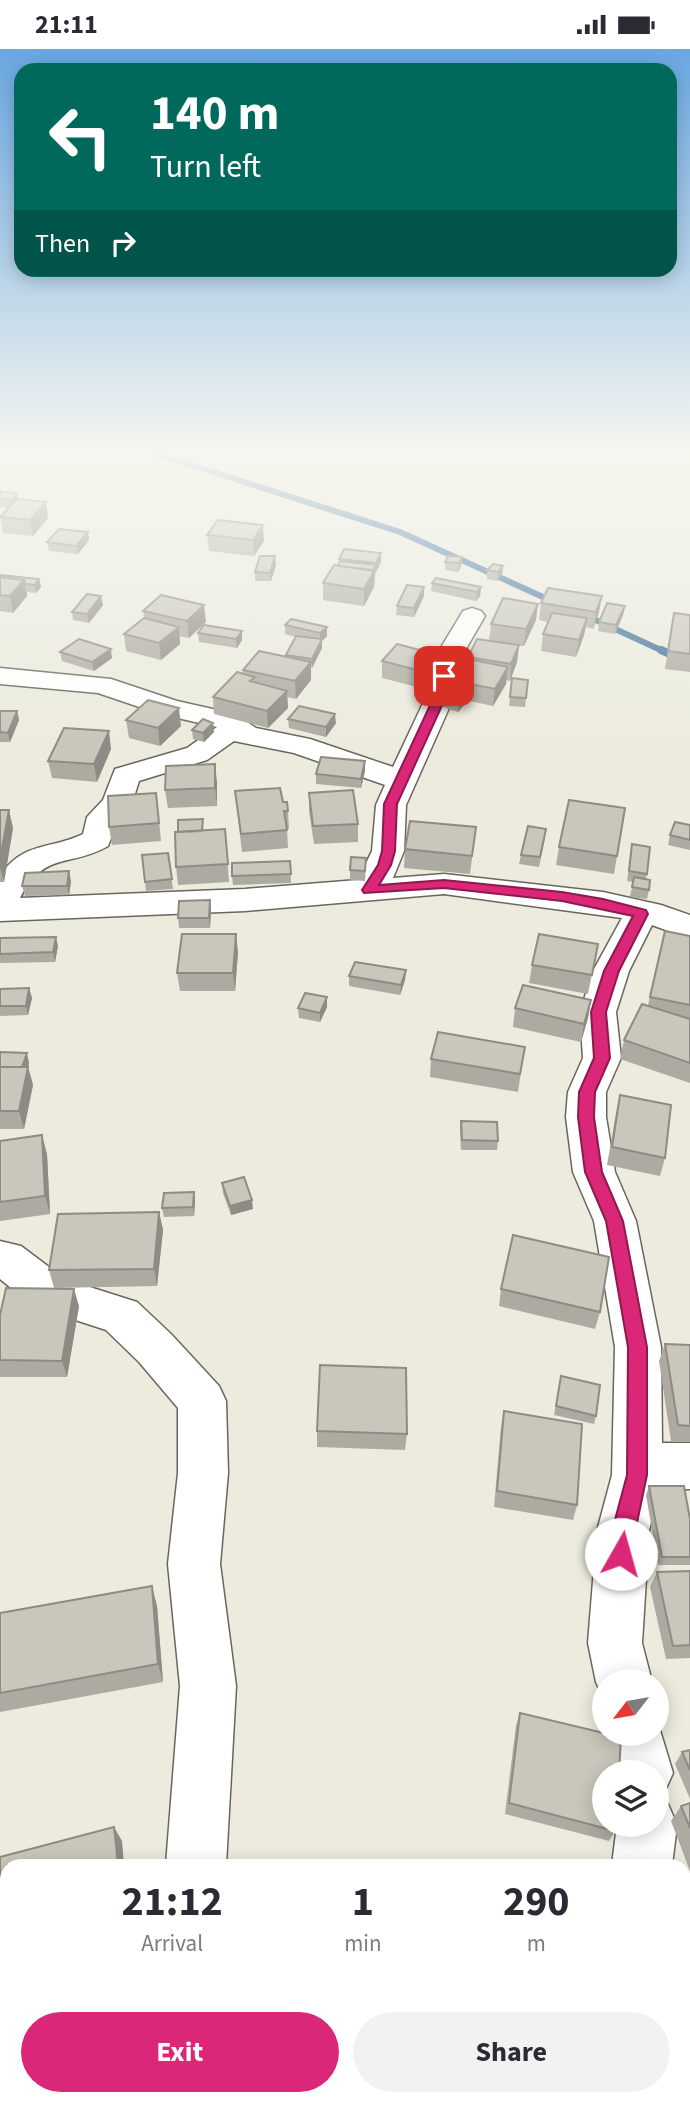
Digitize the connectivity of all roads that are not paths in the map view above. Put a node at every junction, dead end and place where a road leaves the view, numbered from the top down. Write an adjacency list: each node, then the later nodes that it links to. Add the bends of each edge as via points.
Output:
1 (472, 616): 4 (street, via 450,654 439,699)
2 (0, 676): 3 (street, via 101,685 225,720)
3 (246, 734): 4 (street, via 300,745); 6 (street, via 230,732 197,754 126,775 117,803 103,817 97,839 35,860 16,874)
4 (401, 780): 5 (street, via 391,804 384,865)
5 (369, 890): 6 (street); 7 (street, via 444,884 562,896)
6 (0, 907)
7 (641, 914): 8 (street, via 661,916); 11 (street, via 611,971 598,1012 602,1058 587,1092 586,1117 594,1172 615,1221 638,1347)
8 (690, 928)
9 (0, 1259): 14 (street, via 64,1298 121,1316 202,1401 204,1473 194,1564 208,1686)
10 (690, 1466): 11 (street, via 658,1466)
11 (637, 1475): 12 (street, via 623,1531 615,1643)
12 (621, 1669)
13 (646, 1837): 15 (street)
14 (197, 1859)
15 (643, 1859)

